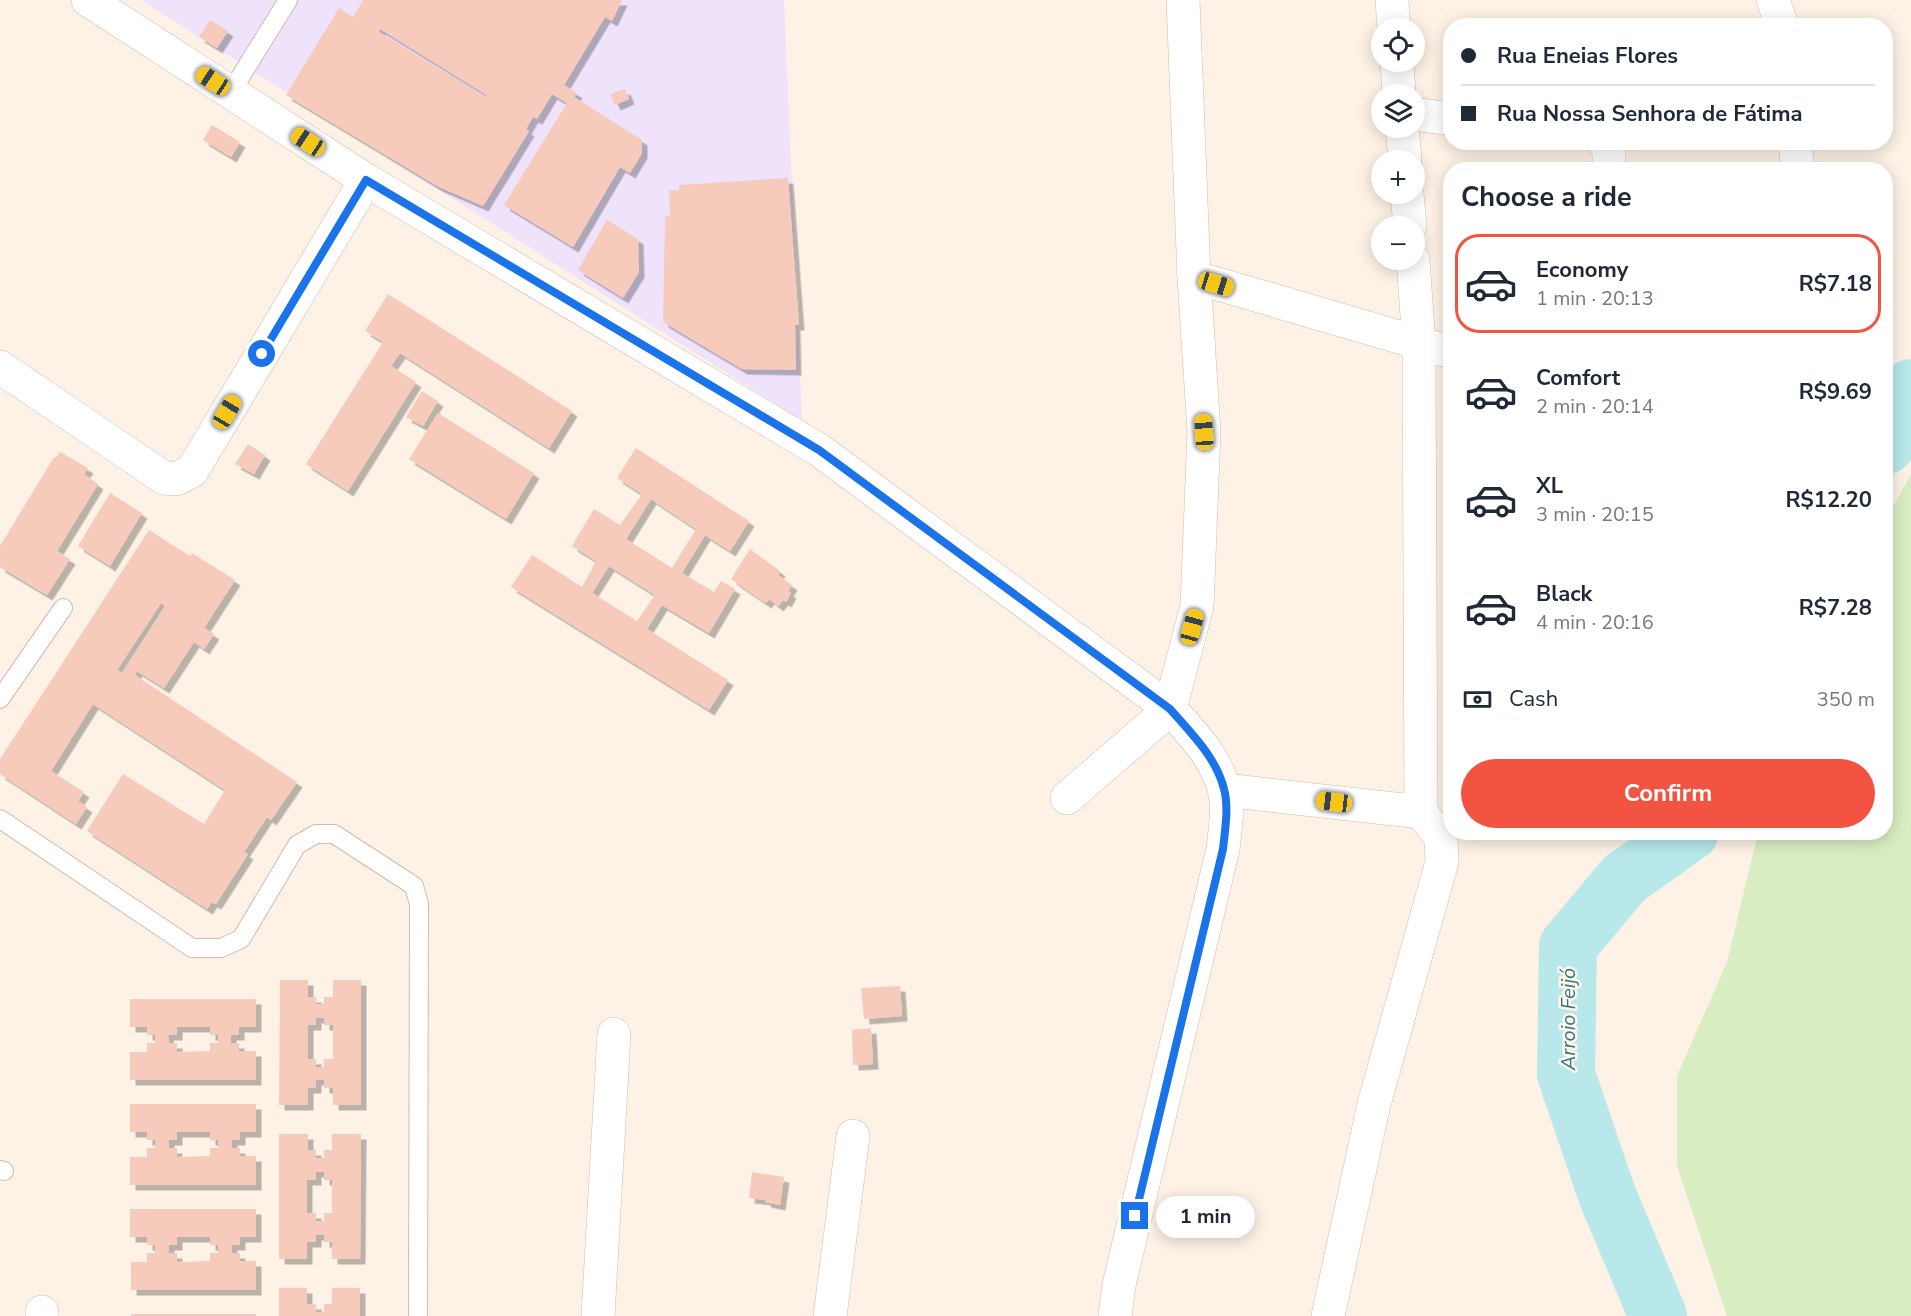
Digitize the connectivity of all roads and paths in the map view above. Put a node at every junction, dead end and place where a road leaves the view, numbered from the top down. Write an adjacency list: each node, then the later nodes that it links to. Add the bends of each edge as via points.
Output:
1 (88, 0): 8 (street)
2 (288, 0): 8 (lane)
3 (1184, 0): 13 (street)
4 (1392, 0): 6 (street)
5 (1773, 0): 7 (street)
6 (1394, 18)
7 (1779, 18)
8 (231, 92): 11 (street)
9 (1425, 116): 10 (street)
10 (1443, 118)
11 (366, 180): 16 (street, via 192,471 176,479 164,478); 19 (street, via 819,450)
12 (1414, 270): 14 (street)
13 (1194, 277): 14 (street); 19 (street, via 1204,432 1197,606)
14 (1419, 344): 15 (street); 22 (street)
15 (1443, 350)
16 (0, 367)
17 (63, 608): 18 (lane)
18 (0, 699)
19 (1170, 709): 20 (street, via 1198,739); 21 (street)
20 (1225, 790): 22 (street); 29 (street, via 1223,849)
21 (1067, 798)
22 (1421, 812): 30 (street, via 1441,838 1442,862 1374,1104)
23 (0, 819): 26 (lane, via 192,948 221,948 241,939 297,845 316,834 334,834 414,886 419,904)
24 (614, 1034): 27 (street)
25 (854, 1136): 28 (street)
26 (418, 1316)
27 (598, 1316)
28 (830, 1316)
29 (1115, 1316)
30 (1328, 1316)

